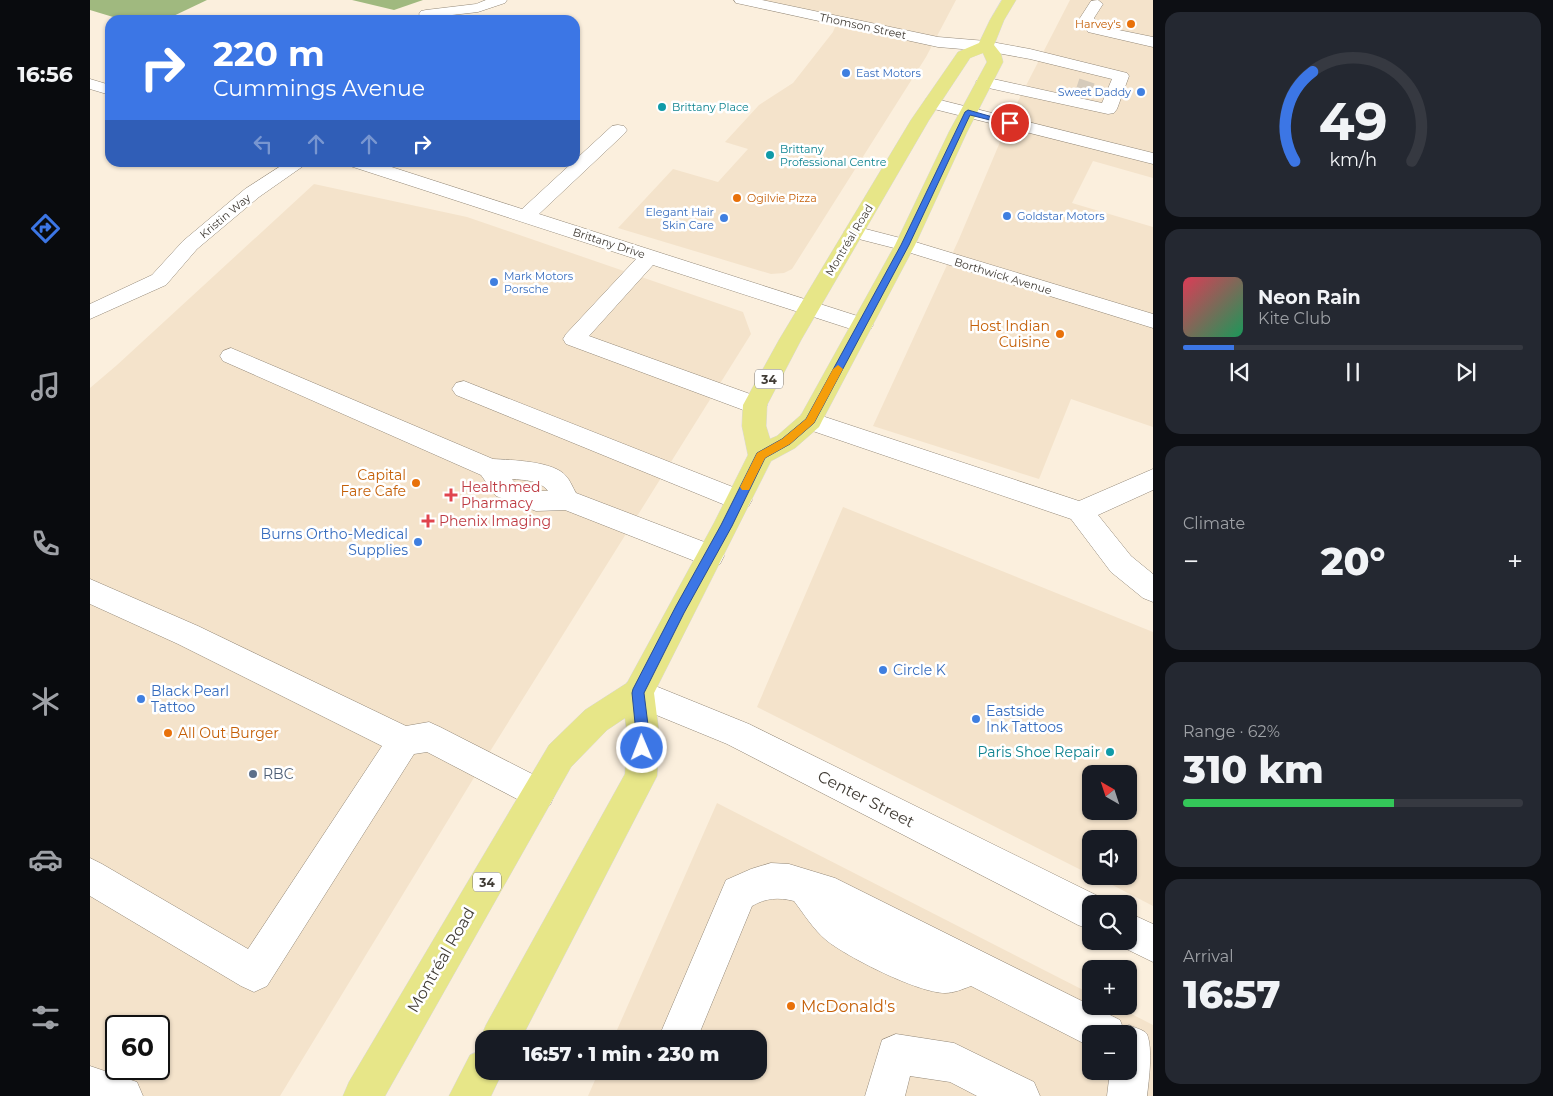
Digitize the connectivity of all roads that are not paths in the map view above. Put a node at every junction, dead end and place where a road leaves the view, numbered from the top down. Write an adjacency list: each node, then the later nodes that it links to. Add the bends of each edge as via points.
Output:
1 (500, 0): 5 (street, via 478,8)
2 (741, 0): 7 (street, Thomson Street, via 938,42)
3 (1009, 0): 7 (main road)
4 (1096, 4): 6 (street, via 1087,18 1093,29)
5 (426, 14)
6 (1153, 42)
7 (986, 46): 8 (street, Thomson Street); 9 (main road, via 995,62); 13 (main road, Montréal Road / 34, via 964,55)
8 (1063, 62): 12 (street); 12 (street, Thomson Street, via 1085,86)
9 (984, 82): 12 (street); 14 (main road)
10 (90, 84): 11 (street)
11 (105, 88)
12 (1050, 96): 16 (street, via 1045,119)
13 (932, 103): 14 (street); 23 (main road, Montréal Road / 34)
14 (968, 112): 16 (street); 24 (main road)
15 (618, 130): 18 (street)
16 (1038, 130): 17 (street)
17 (1153, 158)
18 (580, 166)
19 (292, 167): 27 (street, Kristin Way, via 245,198 190,245 158,280)
20 (372, 167): 22 (street, Brittany Drive)
21 (578, 167): 22 (street)
22 (526, 216): 25 (street, Brittany Drive)
23 (854, 232): 24 (street, Borthwick Avenue); 26 (main road, Montréal Road / 34)
24 (905, 245): 28 (street, Borthwick Avenue); 29 (main road)
25 (650, 256): 26 (street, Brittany Drive); 32 (street, via 574,338)
26 (809, 308): 29 (street, Brittany Drive); 32 (main road, Montréal Road / 34)
27 (90, 312)
28 (1153, 321)
29 (862, 325): 33 (main road)
30 (231, 356): 38 (street, via 490,468 505,489 536,501 567,500)
31 (464, 389): 36 (street)
32 (755, 405): 34 (main road, Montréal Road / 34, via 754,426)
33 (810, 421): 34 (main road, via 786,442); 37 (street)
34 (761, 455): 36 (main road)
35 (1153, 479): 37 (street)
36 (739, 500): 38 (main road)
37 (1080, 512): 39 (street, via 1121,564)
38 (710, 556): 41 (main road)
39 (1153, 590)
40 (90, 591): 42 (street, via 188,635)
41 (638, 693): 43 (main road, Montréal Road / 34, via 596,720 560,756); 45 (street, Center Street, via 732,730); 49 (main road, via 643,733 641,776)
42 (404, 741): 43 (street, via 429,737); 44 (street, via 254,973)
43 (538, 794): 55 (main road, Montréal Road / 34)
44 (90, 876)
45 (1082, 907)
46 (1137, 936): 47 (street)
47 (1153, 944)
48 (1088, 1025): 50 (street, via 822,891 794,882 768,879 739,893)
49 (505, 1030)
50 (681, 1030)
51 (478, 1080): 56 (main road)
52 (1129, 1080): 59 (street)
53 (90, 1086): 54 (street)
54 (123, 1096)
55 (363, 1096)
56 (469, 1096)
57 (885, 1096): 58 (street, via 896,1054 954,1063)
58 (1020, 1096)
59 (1127, 1096)

